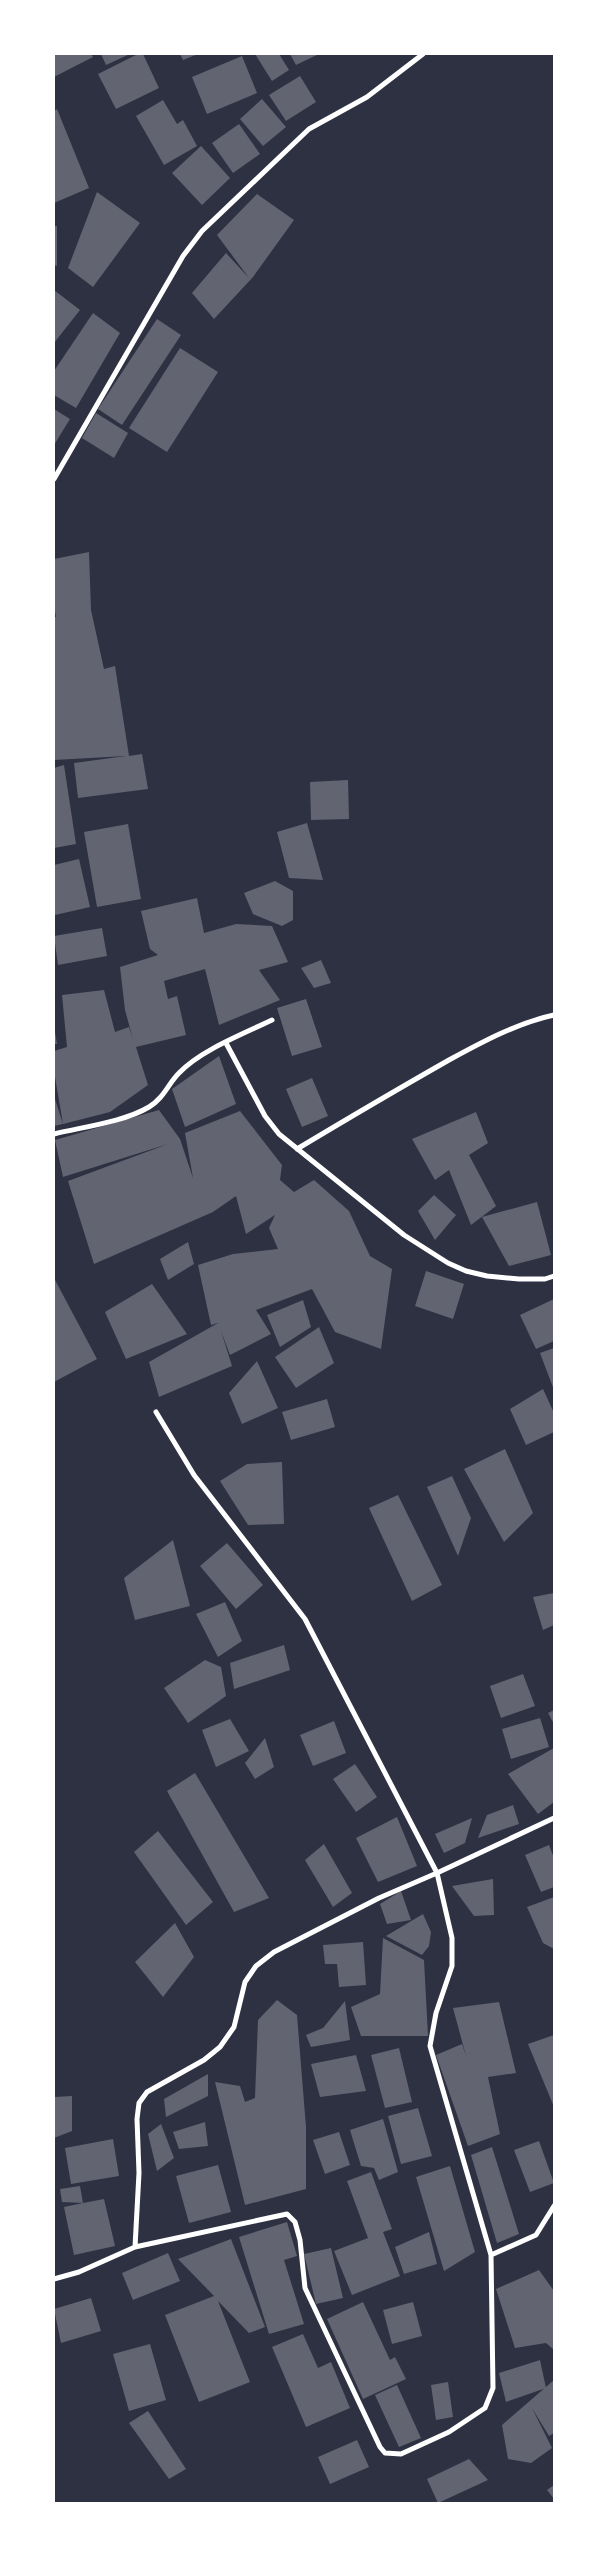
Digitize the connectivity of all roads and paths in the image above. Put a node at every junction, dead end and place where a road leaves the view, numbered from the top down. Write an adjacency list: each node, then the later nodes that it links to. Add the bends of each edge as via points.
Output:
1 (423, 54): 2 (street, via 366,97 309,129 202,231 183,256)
2 (54, 479)
3 (554, 1014): 7 (street, via 516,1027 467,1051)
4 (272, 1020): 5 (street)
5 (226, 1043): 6 (street, via 178,1074 159,1100 148,1108); 7 (street, via 265,1116)
6 (54, 1134)
7 (297, 1149): 8 (street, via 404,1235 448,1263 487,1276 545,1279)
8 (554, 1276)
9 (156, 1412): 11 (street, via 194,1476 305,1619)
10 (554, 1818): 11 (street)
11 (437, 1873): 13 (street, via 379,1898 274,1952 256,1966 245,1982 234,2027 220,2047 204,2060 146,2092 139,2103 136,2119 139,2173); 14 (street, via 452,1938 452,1966 436,2013 430,2046)
12 (554, 2206): 14 (street, via 536,2235)
13 (135, 2247): 14 (street, via 287,2214 295,2222 300,2240 304,2288 380,2447 385,2453 392,2454 415,2449 449,2432 485,2408 490,2399 493,2388); 15 (street, via 79,2272)
14 (492, 2255)
15 (54, 2279)

